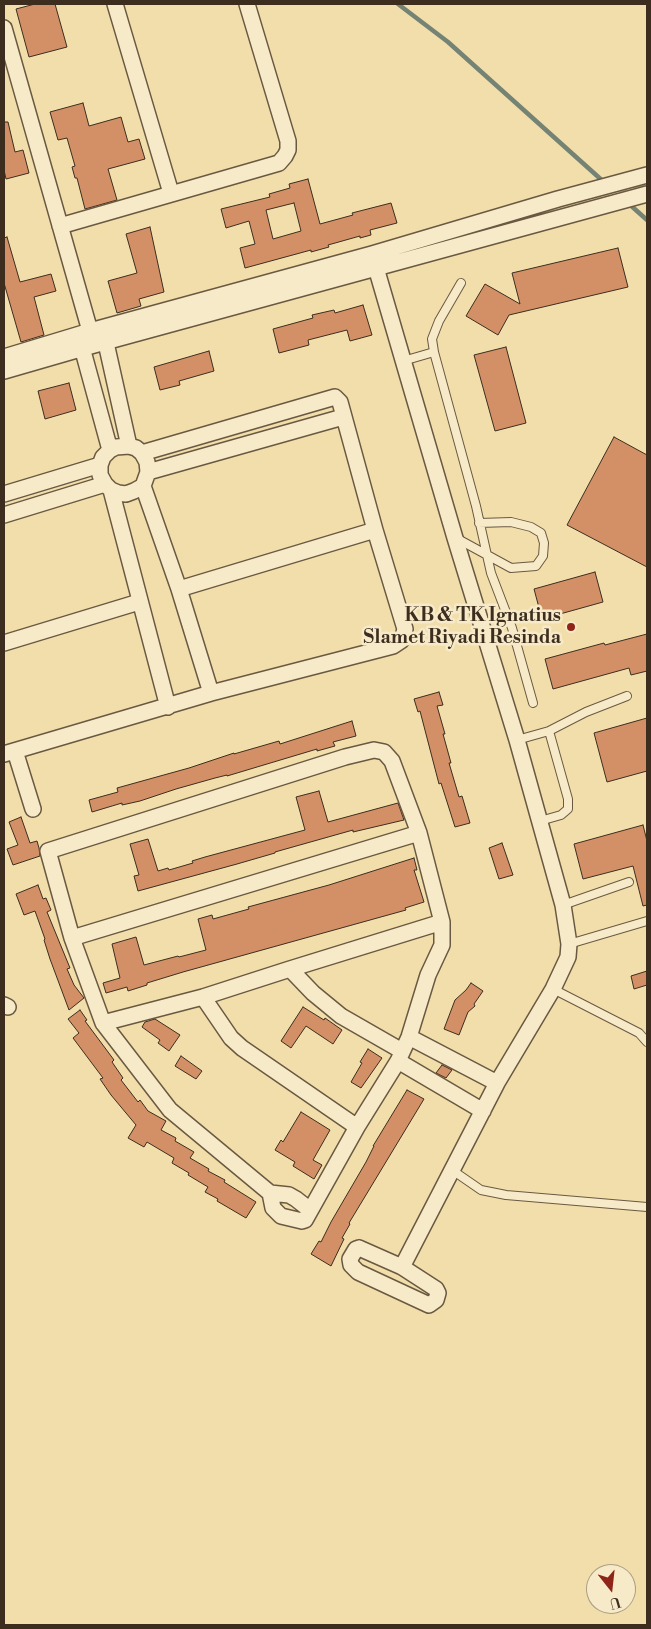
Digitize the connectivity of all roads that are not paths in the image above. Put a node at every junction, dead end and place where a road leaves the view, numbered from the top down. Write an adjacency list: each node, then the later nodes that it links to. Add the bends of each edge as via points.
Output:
1 (116, 4): 5 (street)
2 (247, 4): 5 (street, via 288,141 286,156 279,162)
3 (4, 28): 7 (street)
4 (644, 176): 8 (street, via 558,198)
5 (171, 193): 7 (street)
6 (647, 194): 8 (street)
7 (60, 226): 10 (street)
8 (374, 261): 10 (street); 13 (street)
9 (461, 284): 11 (lane, via 439,321 432,339)
10 (92, 337): 12 (street); 14 (street); 16 (street); 17 (street)
11 (434, 352): 13 (lane); 24 (lane)
12 (4, 357)
13 (403, 360): 26 (street)
14 (4, 371)
15 (343, 416): 18 (street, via 340,402 335,397); 20 (street); 25 (street)
16 (129, 446): 17 (street); 18 (street)
17 (110, 450): 19 (street)
18 (142, 453): 20 (street, via 147,462)
19 (100, 465): 21 (street, via 100,475); 22 (street)
20 (145, 479): 21 (street, via 134,491 126,494); 28 (street)
21 (108, 487): 23 (street); 29 (street)
22 (4, 494)
23 (4, 515)
24 (479, 523): 27 (lane); 27 (lane, via 511,522 530,527 541,533 544,544 543,556 536,566 511,568)
25 (375, 530): 28 (street); 31 (street, via 405,629 402,640 392,646)
26 (455, 538): 27 (lane); 36 (street)
27 (486, 556): 33 (lane, via 512,628)
28 (179, 589): 31 (street)
29 (139, 602): 30 (street); 34 (street)
30 (4, 643)
31 (211, 693): 34 (street)
32 (627, 696): 35 (lane)
33 (533, 703)
34 (168, 707): 37 (street)
35 (549, 731): 36 (lane); 39 (lane, via 568,809 561,815)
36 (517, 740): 39 (street)
37 (9, 753): 38 (street)
38 (33, 809)
39 (540, 821): 42 (street)
40 (419, 833): 44 (street); 45 (street); 45 (street, via 392,761 384,752 374,750 345,757 48,851)
41 (629, 882): 42 (lane)
42 (563, 904): 46 (street)
43 (647, 921): 46 (lane)
44 (442, 922): 47 (street); 51 (street, via 442,945 428,975)
45 (72, 938): 50 (street)
46 (569, 944): 48 (street, via 568,957)
47 (290, 969): 49 (street); 53 (street, via 341,1016)
48 (553, 989): 52 (lane); 54 (street)
49 (203, 997): 50 (street); 56 (street, via 231,1038 242,1048)
50 (103, 1023): 58 (street, via 170,1110)
51 (409, 1037): 53 (street); 54 (street)
52 (647, 1041)
53 (400, 1056): 55 (street); 56 (street)
54 (497, 1083): 55 (street)
55 (483, 1110): 57 (street)
56 (357, 1127): 60 (street)
57 (452, 1170): 59 (lane, via 481,1190 506,1195); 61 (street)
58 (270, 1193): 60 (street, via 289,1195); 60 (street, via 273,1208 281,1216 303,1221)
59 (647, 1207)
60 (310, 1210)
61 (402, 1267): 61 (street, via 436,1289 438,1293 432,1304 424,1304 358,1272 350,1259 359,1248)

